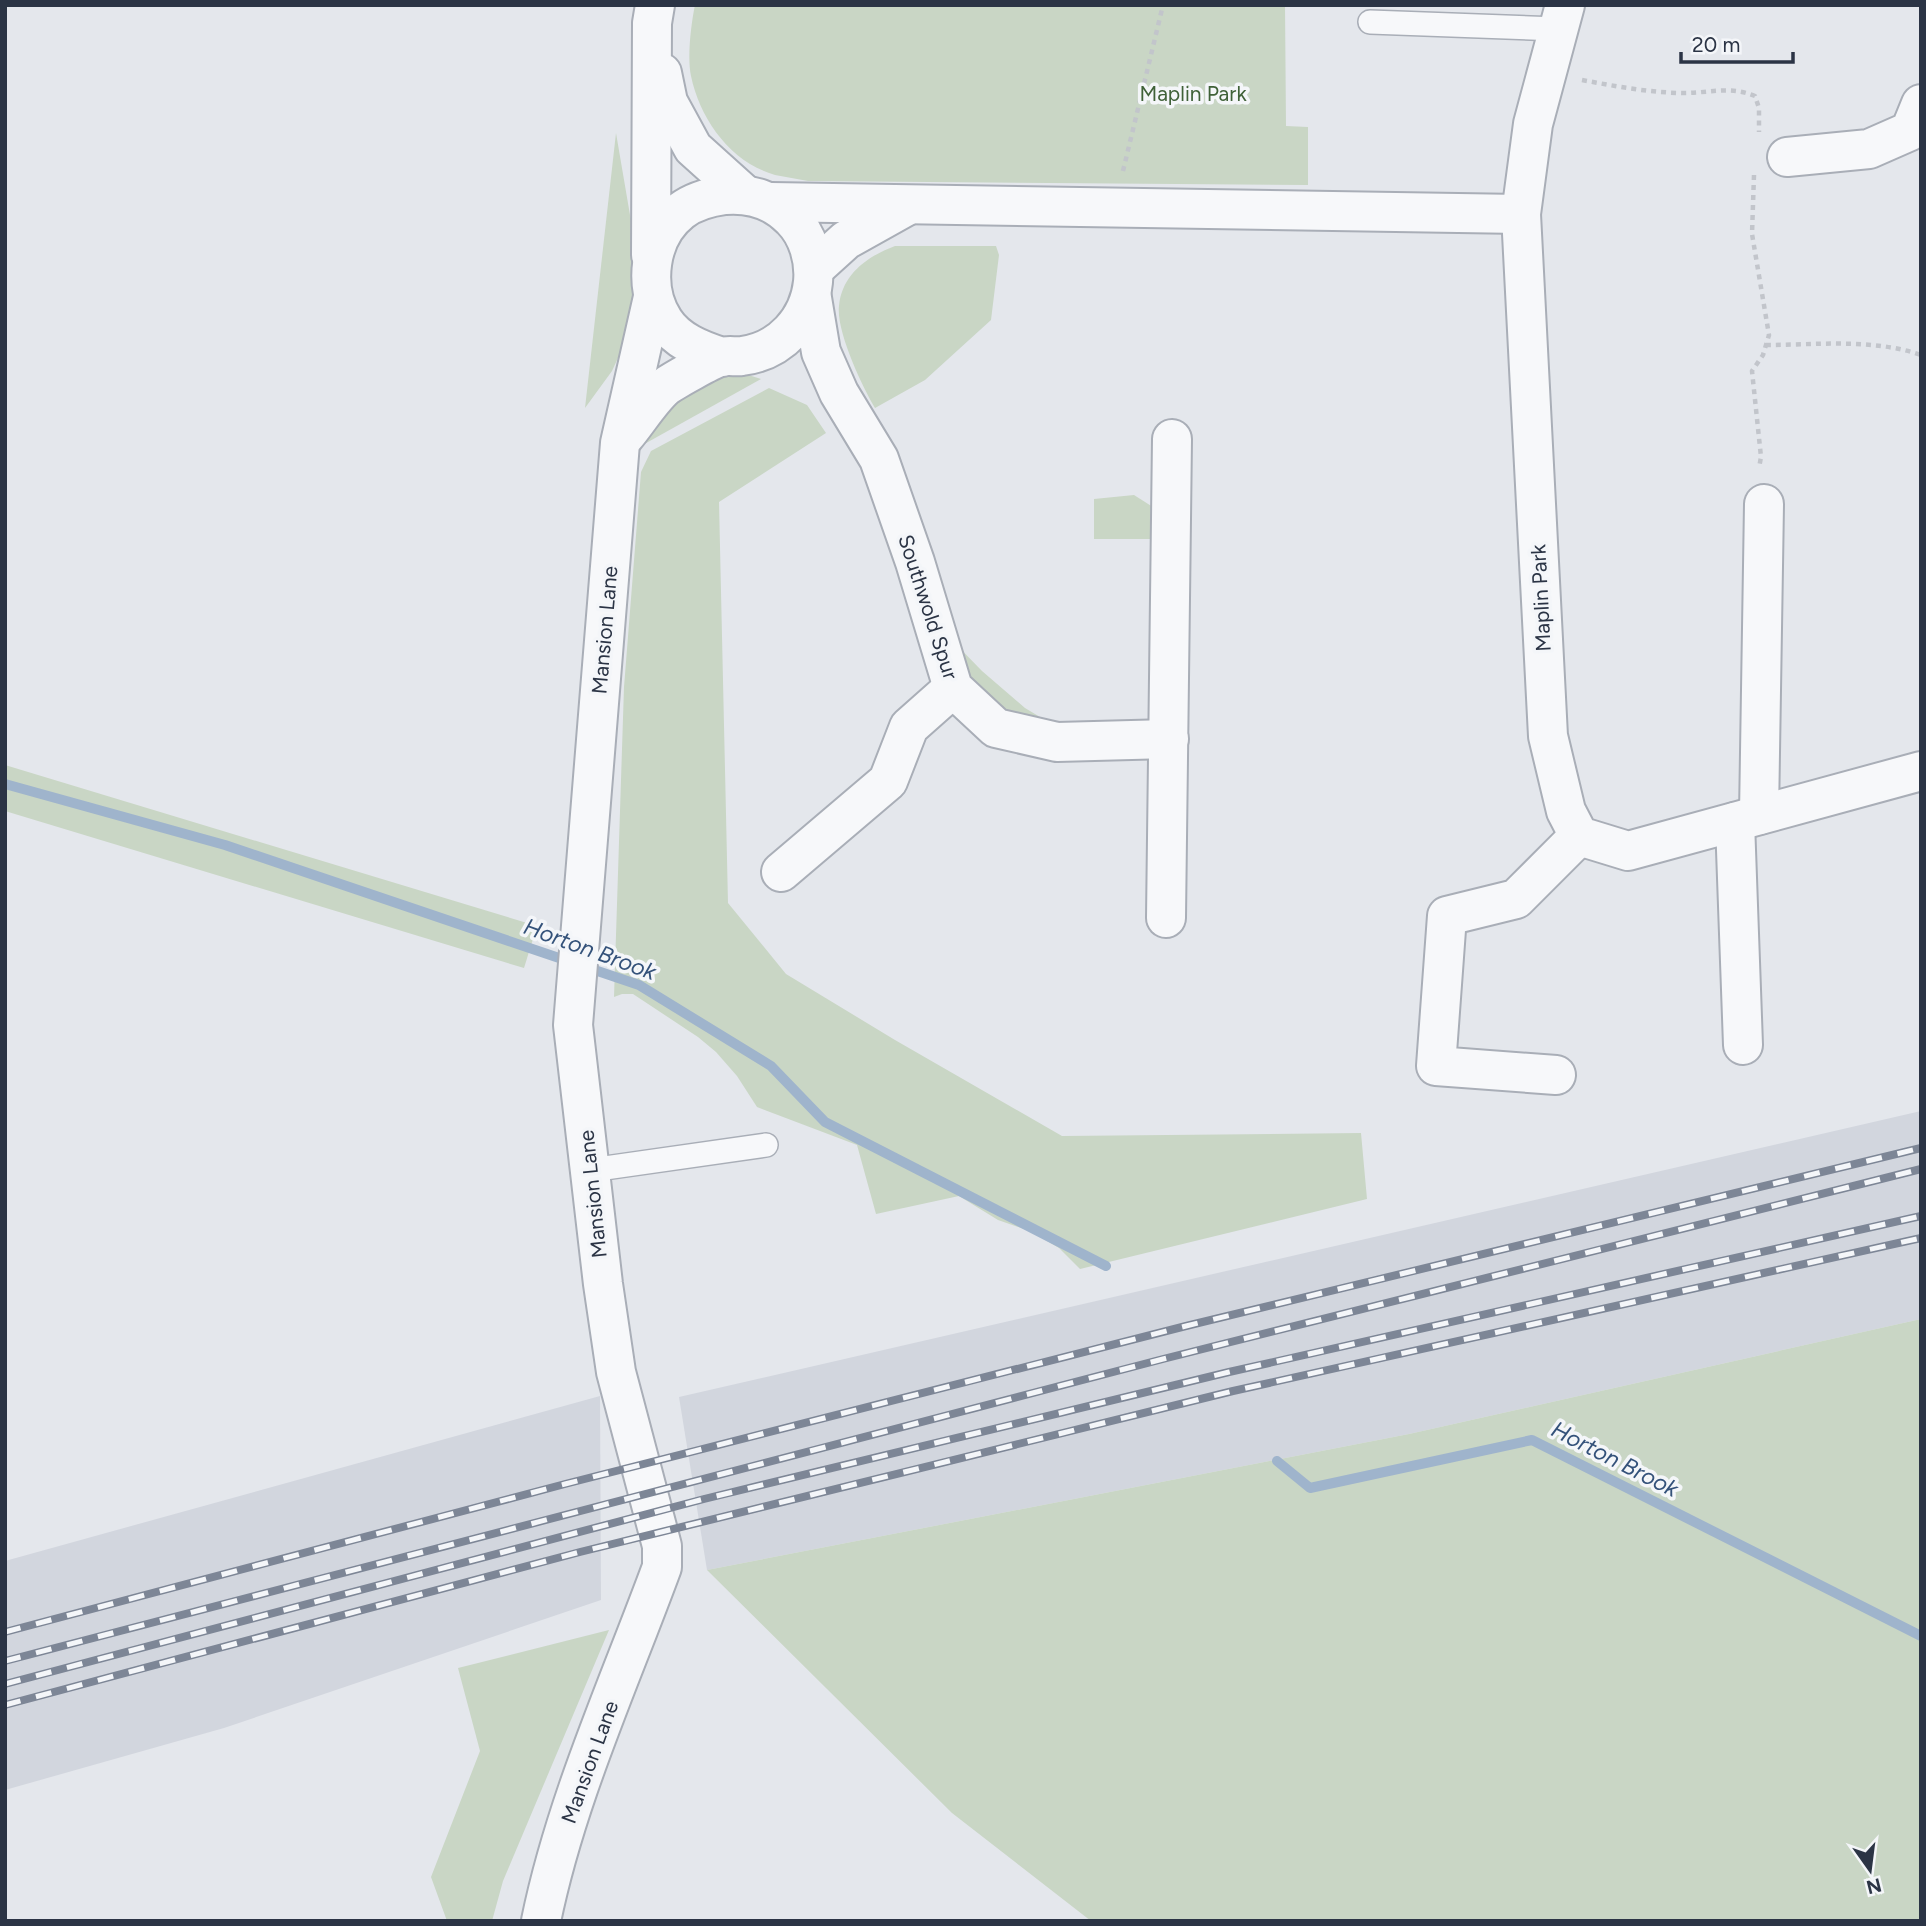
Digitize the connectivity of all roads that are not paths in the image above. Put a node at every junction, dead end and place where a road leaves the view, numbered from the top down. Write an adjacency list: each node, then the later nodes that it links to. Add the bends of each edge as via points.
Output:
1 (653, 14): 6 (street, via 668,102 693,148); 9 (street)
2 (1561, 17): 3 (lane); 8 (street, Maplin Park, via 1534,124)
3 (1370, 22)
4 (1921, 104): 5 (street, via 1910,131 1870,149)
5 (1767, 155)
6 (757, 198): 7 (street, Mansion Lane); 9 (street, Mansion Lane, via 706,197 681,211 662,233); 10 (street, via 793,219 808,243)
7 (909, 205): 8 (street, Mansion Lane); 10 (street, via 846,240)
8 (1521, 214): 21 (street, Maplin Park, via 1548,736 1566,811)
9 (652, 279): 12 (street, via 665,323 694,348); 15 (street, Mansion Lane)
10 (813, 284): 11 (street, via 793,331); 13 (street, Southwold Spur, via 821,352)
11 (770, 348): 12 (street); 13 (street)
12 (722, 357): 15 (street, via 665,388)
13 (839, 393): 17 (street, Southwold Spur, via 879,458)
14 (1172, 439): 18 (street)
15 (620, 443): 27 (street, Mansion Lane, via 573,1025)
16 (1764, 504): 20 (street)
17 (953, 688): 18 (street, Southwold Spur, via 996,728 1057,741); 22 (street, via 909,727 888,781)
18 (1169, 739): 23 (street)
19 (1921, 771): 20 (street)
20 (1747, 819): 21 (street, via 1628,851); 24 (street)
21 (1579, 836): 25 (street, via 1516,899 1447,916 1436,1066)
22 (780, 872)
23 (1166, 918)
24 (1743, 1045)
25 (1556, 1075)
26 (766, 1145): 27 (lane)
27 (591, 1170): 28 (street, Mansion Lane, via 616,1372 662,1546 662,1567 586,1768 551,1872)
28 (541, 1921)

